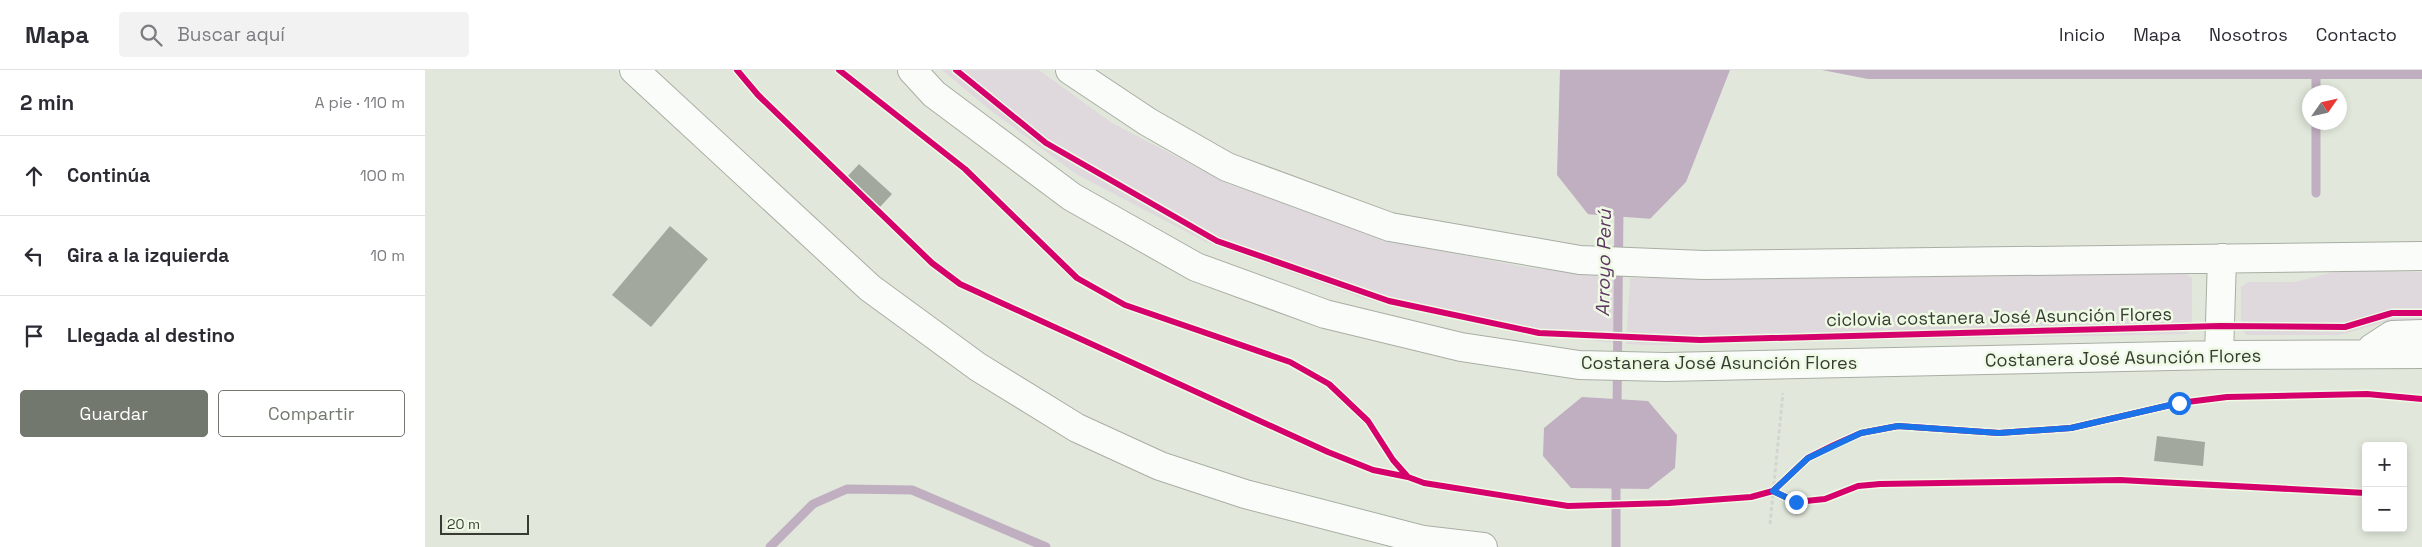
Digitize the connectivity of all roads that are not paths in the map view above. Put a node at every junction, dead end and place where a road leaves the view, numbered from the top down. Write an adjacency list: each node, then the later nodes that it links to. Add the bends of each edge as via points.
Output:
1 (634, 70): 10 (main road, via 870,288 978,367 1077,428 1160,466 1245,494 1423,540)
2 (911, 70): 9 (main road, Costanera José Asunción Flores, via 934,94 1072,197 1196,267 1325,314 1461,347 1579,365 1666,368)
3 (1070, 70): 5 (main road, via 1148,122 1236,170 1390,227 1579,260 1678,265)
4 (2422, 256): 5 (main road)
5 (2222, 258): 9 (main road)
6 (2422, 334): 7 (main road, via 2392,335)
7 (2362, 354): 8 (main road, Costanera José Asunción Flores); 9 (main road, Costanera José Asunción Flores)
8 (2422, 354)
9 (2219, 355)
10 (1483, 547)

